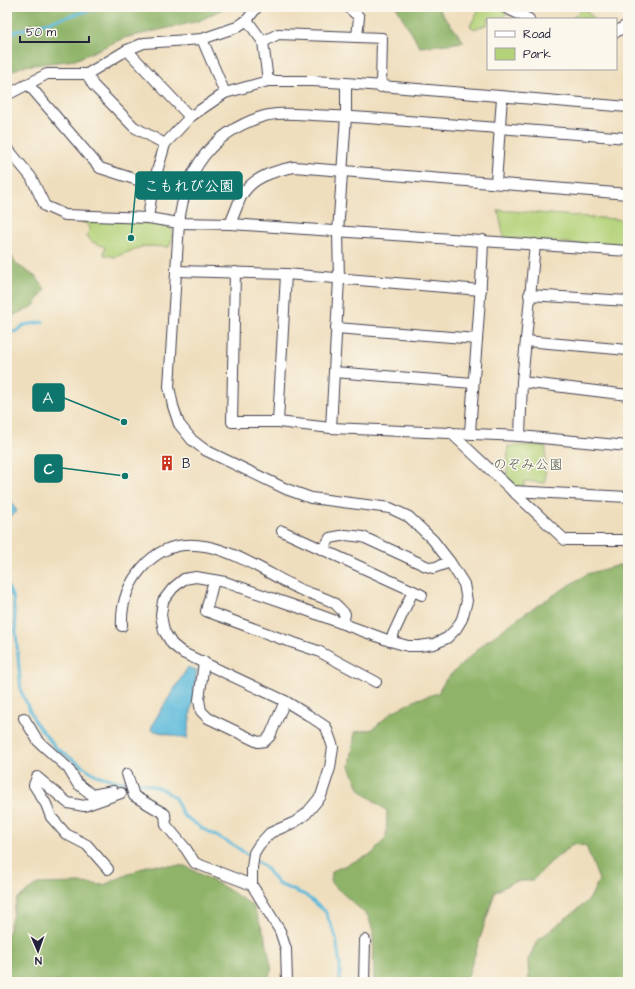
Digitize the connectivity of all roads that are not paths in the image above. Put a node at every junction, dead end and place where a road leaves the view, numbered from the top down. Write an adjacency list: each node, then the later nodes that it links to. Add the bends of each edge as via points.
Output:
1 (257, 7): 5 (street)
2 (348, 7): 8 (street, via 360,17)
3 (504, 7): 4 (street)
4 (527, 18)
5 (247, 20): 9 (street, via 237,27); 10 (street)
6 (628, 24): 7 (street)
7 (617, 31)
8 (357, 37): 10 (street, via 278,34); 16 (street, via 382,38)
9 (202, 39): 11 (street, via 144,43); 17 (street)
10 (263, 42): 13 (street)
11 (127, 50): 12 (street); 22 (street)
12 (87, 74): 15 (street, via 47,74); 25 (street, via 93,85 134,127)
13 (268, 81): 14 (street); 17 (street)
14 (346, 83): 16 (street); 21 (street)
15 (28, 84): 18 (street); 29 (street, via 100,168)
16 (381, 87): 19 (street)
17 (225, 93): 22 (street)
18 (7, 95)
19 (502, 97): 20 (street); 23 (street)
20 (628, 107)
21 (346, 116): 23 (street); 27 (street); 32 (street, via 277,114 261,117 236,128 211,146 197,164 185,191)
22 (190, 117): 25 (street)
23 (500, 128): 24 (street); 28 (street)
24 (628, 138)
25 (165, 144): 29 (street)
26 (7, 148): 31 (street, via 31,177 44,206 65,215)
27 (342, 172): 28 (street); 33 (street, via 294,167 256,179 241,196); 34 (street)
28 (496, 183): 30 (street)
29 (153, 185): 31 (street)
30 (628, 194)
31 (148, 218): 32 (street)
32 (179, 222): 33 (street); 38 (street)
33 (230, 224): 34 (street)
34 (338, 232): 35 (street); 41 (street)
35 (483, 240): 36 (street); 42 (street)
36 (536, 244): 37 (street); 43 (street)
37 (628, 251)
38 (176, 271): 39 (street); 64 (street, via 169,387 179,424 192,440 205,450 305,496 390,508 409,517 433,540)
39 (235, 272): 40 (street); 53 (street, via 232,422)
40 (286, 274): 41 (street); 53 (street)
41 (340, 279): 42 (street); 45 (street)
42 (481, 290): 46 (street)
43 (530, 295): 44 (street); 47 (street)
44 (628, 301)
45 (336, 328): 46 (street); 49 (street)
46 (477, 339): 51 (street)
47 (526, 342): 48 (street); 50 (street)
48 (628, 350)
49 (334, 372): 51 (street); 54 (street)
50 (522, 382): 52 (street); 57 (street)
51 (473, 383): 56 (street)
52 (628, 395)
53 (278, 422): 54 (street)
54 (331, 428): 55 (street)
55 (450, 432): 56 (street); 59 (street)
56 (470, 434): 57 (street)
57 (520, 436): 58 (street)
58 (628, 446)
59 (512, 491): 60 (street); 62 (street, via 565,540)
60 (628, 497)
61 (282, 531): 63 (street)
62 (628, 540)
63 (323, 550): 64 (street, via 330,538 346,535 363,537 433,568); 68 (street, via 418,593)
64 (450, 562): 68 (street, via 464,584 467,601 456,629 447,638 434,644 408,646)
65 (214, 580): 66 (street); 69 (street, via 196,577 184,579 163,601 161,614 164,631 172,644 183,653); 70 (street, via 206,611 318,651)
66 (343, 624): 67 (street, via 345,614 334,603 296,588 229,552 211,546 192,544 162,551 145,564 134,577 123,602); 68 (street)
67 (122, 626)
68 (390, 641)
69 (204, 662): 71 (street); 71 (street, via 200,700 201,712 208,718 258,742 265,741 270,736)
70 (376, 682)
71 (285, 701): 77 (street, via 326,727 333,747 330,768 321,796 306,814 270,833 259,844 254,853)
72 (24, 718): 75 (street, via 38,741 68,768 77,783 92,795 111,791)
73 (128, 775): 74 (street)
74 (132, 792): 75 (street); 77 (street, via 165,814 166,825 194,863)
75 (121, 793): 76 (street, via 84,806 68,802 37,776 34,785 51,817 66,834 87,846)
76 (108, 869)
77 (252, 885): 79 (street, via 280,931 286,949)
78 (365, 940): 80 (street)
79 (287, 982)
80 (364, 982)

